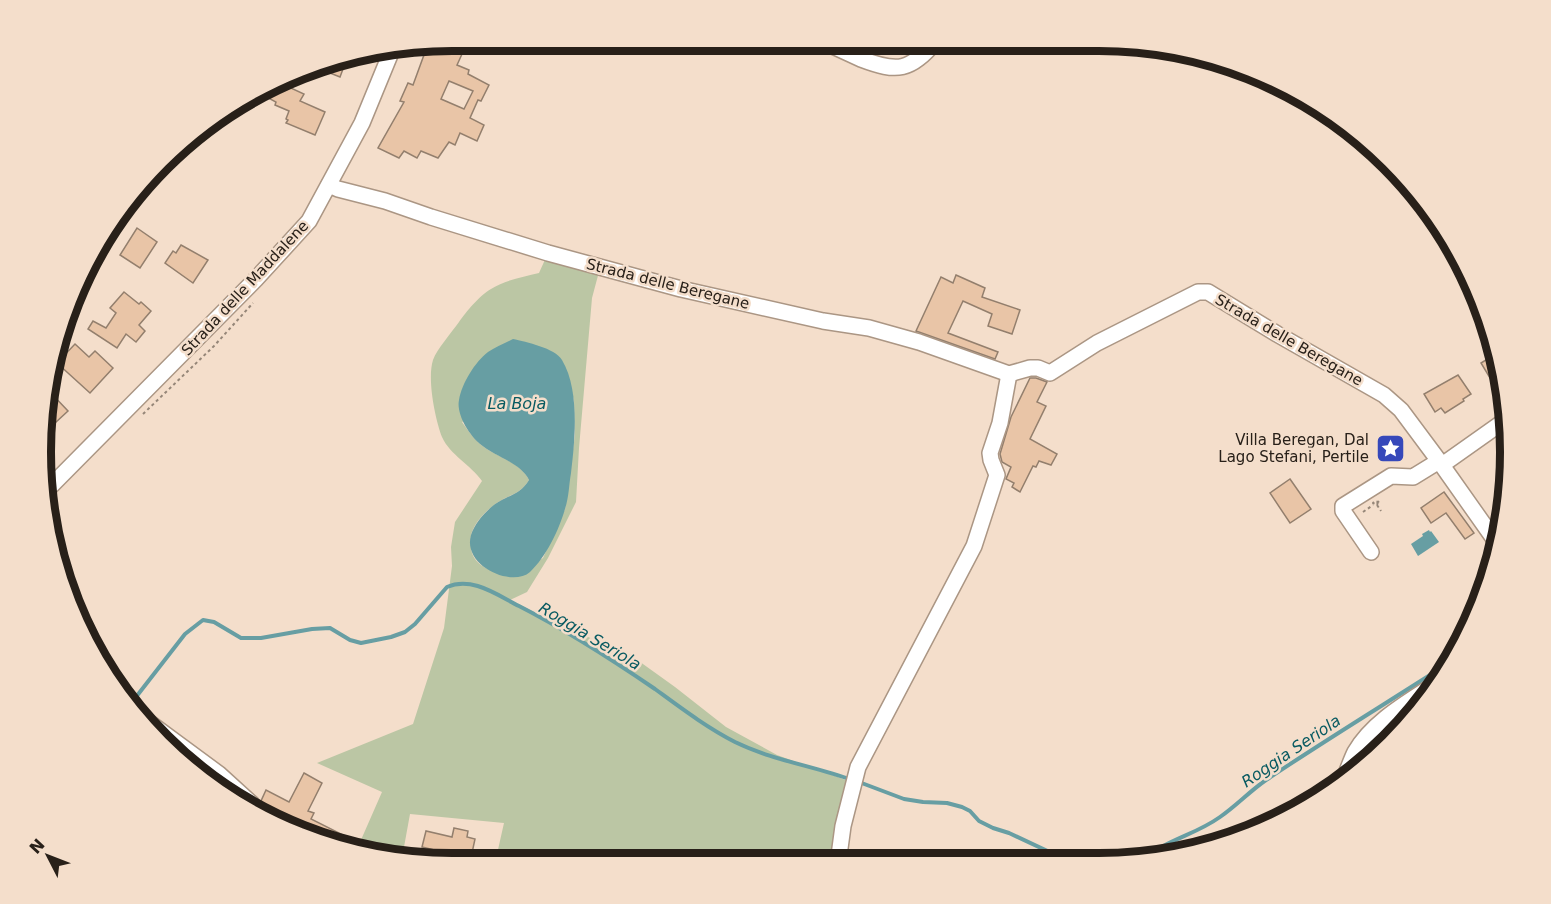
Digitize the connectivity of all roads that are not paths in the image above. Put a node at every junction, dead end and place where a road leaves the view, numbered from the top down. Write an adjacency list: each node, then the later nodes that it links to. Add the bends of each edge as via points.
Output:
1 (842, 51): 2 (street, via 893,68 914,62)
2 (927, 51)
3 (390, 56): 4 (street, Strada delle Maddalene, via 362,123)
4 (329, 184): 5 (street, Strada delle Beregane, via 600,268 736,302 869,328); 8 (street, Strada delle Maddalene, via 309,221 256,279)
5 (1009, 374): 7 (street, Strada delle Beregane, via 1030,368 1050,373 1097,343 1198,292 1208,292 1384,395 1401,410); 15 (street, via 990,453 998,475 974,546 858,767)
6 (1499, 424): 7 (street)
7 (1440, 463): 9 (street); 10 (street, via 1413,477 1391,476 1343,506)
8 (52, 484)
9 (1491, 536)
10 (1371, 552)
11 (1416, 697): 13 (street, via 1365,739)
12 (171, 739): 14 (street)
13 (1350, 764)
14 (236, 789)
15 (839, 853)

